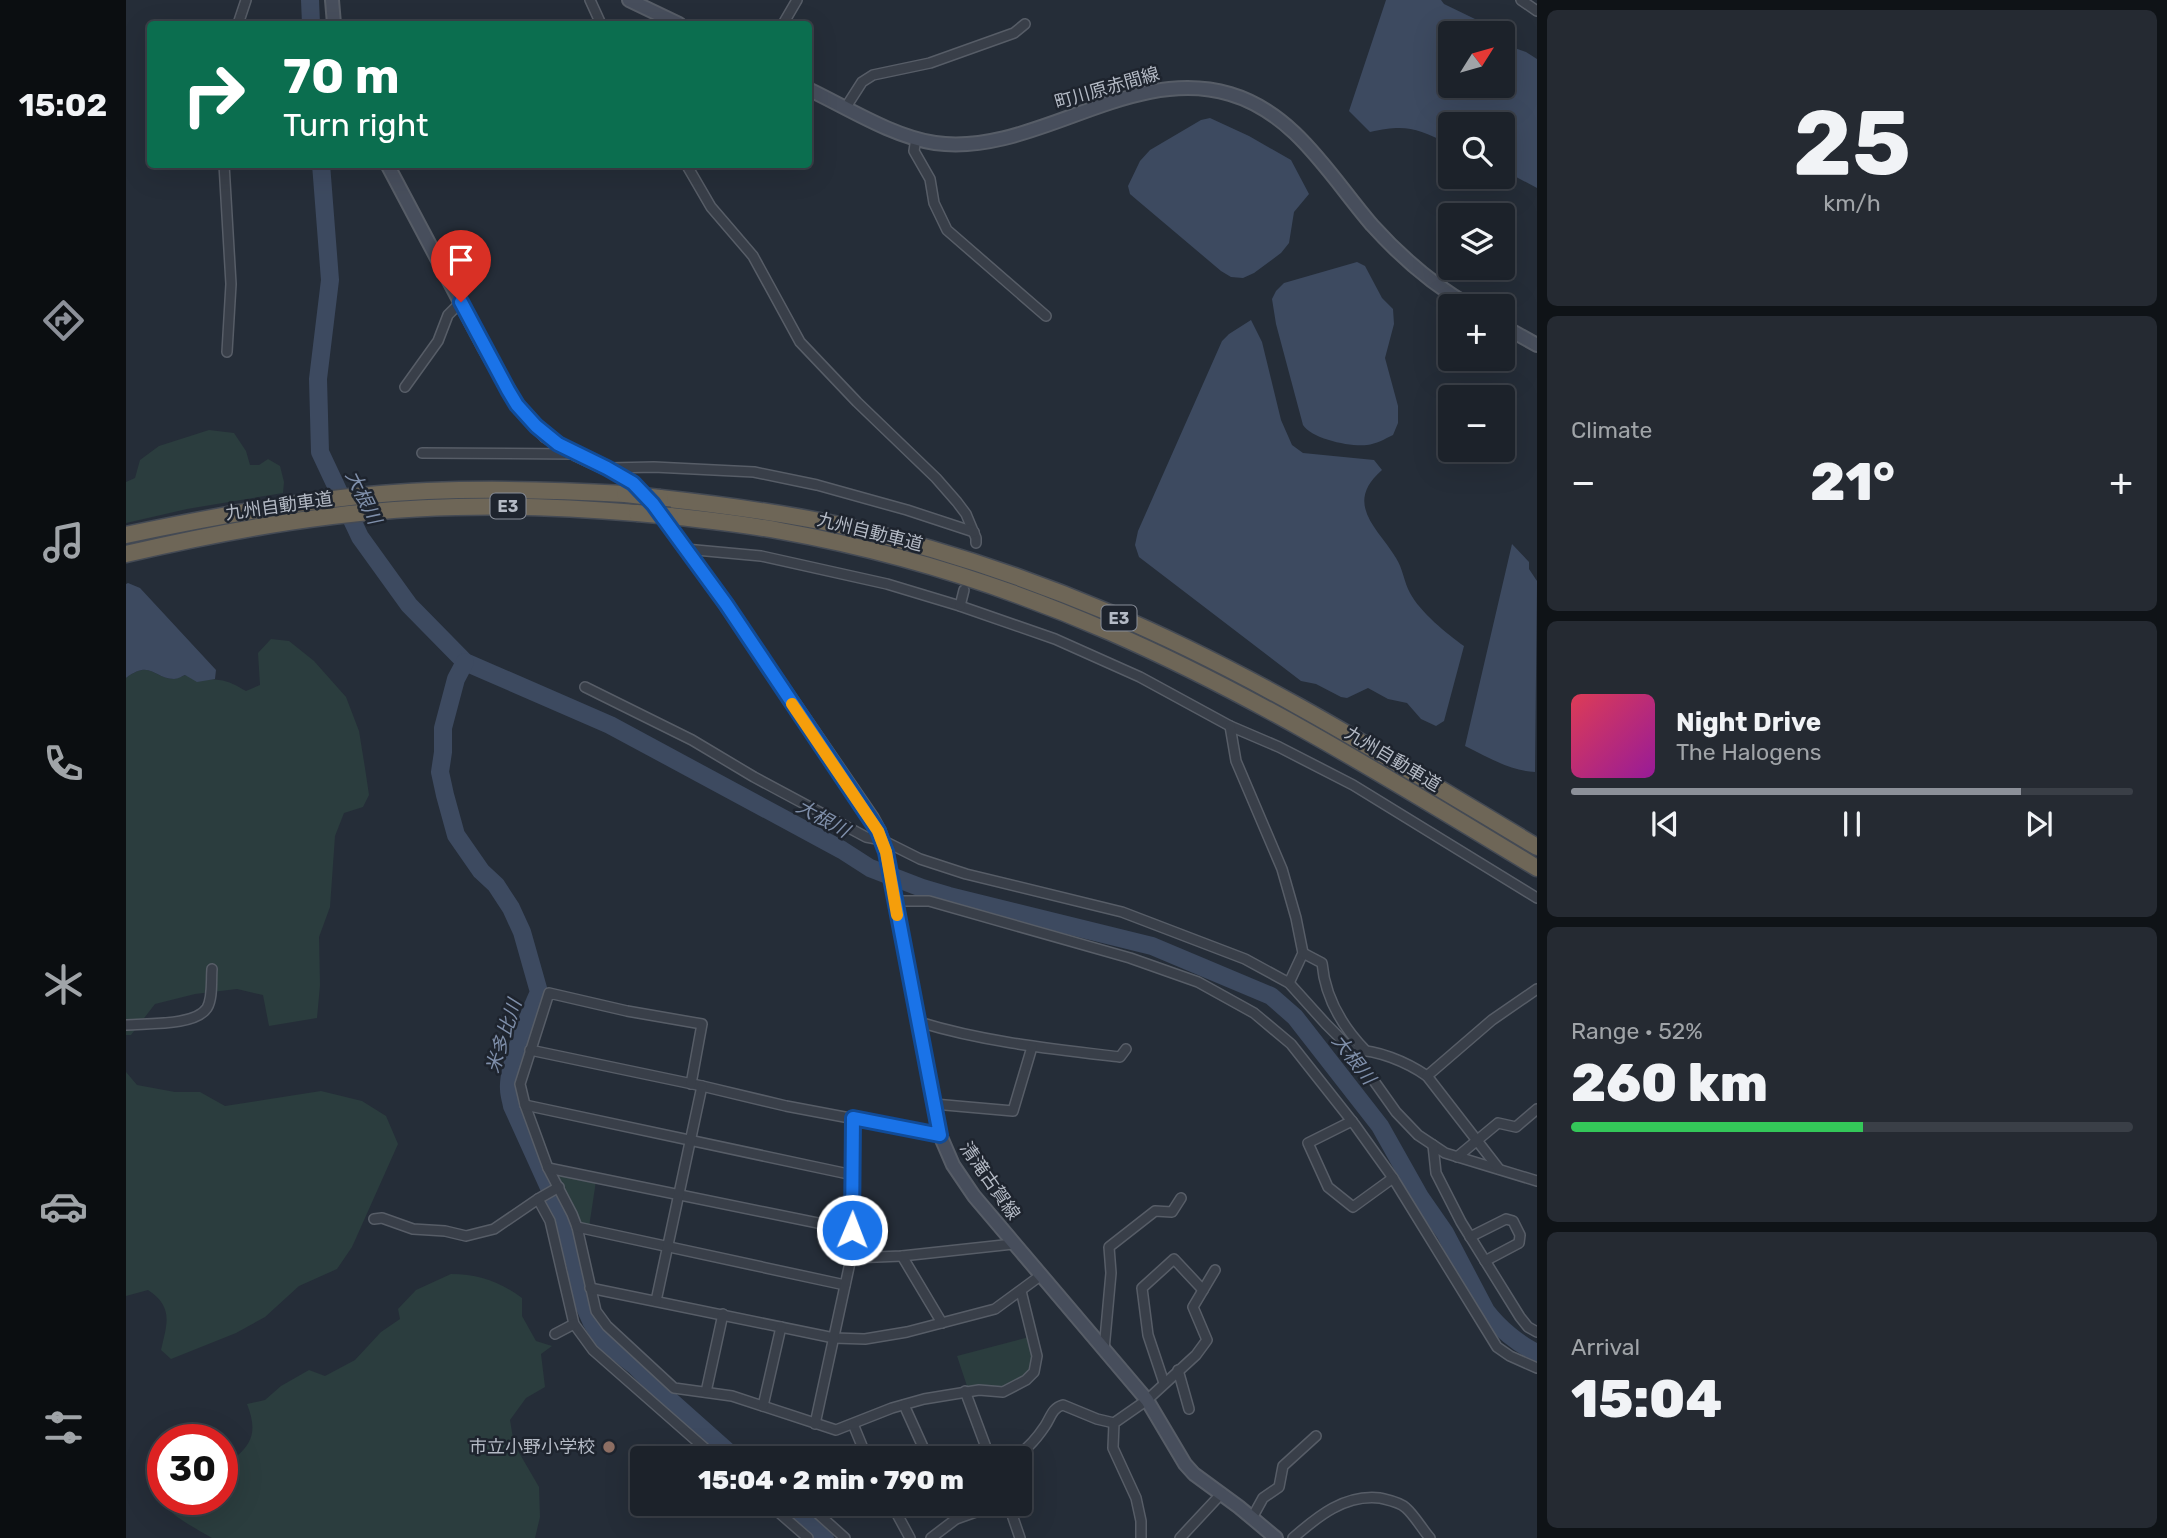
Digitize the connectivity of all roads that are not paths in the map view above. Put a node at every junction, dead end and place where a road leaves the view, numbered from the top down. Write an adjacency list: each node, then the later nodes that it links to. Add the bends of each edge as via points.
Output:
1 (246, 0): 8 (street)
2 (332, 0): 9 (main road)
3 (590, 0): 10 (street)
4 (629, 0): 11 (main road)
5 (797, 0): 12 (street)
6 (1521, 0): 7 (street)
7 (1537, 11)
8 (239, 21)
9 (334, 21)
10 (600, 21)
11 (673, 21)
12 (785, 21)
13 (1025, 24): 15 (street, via 1014,33 930,63 873,75 862,82)
14 (812, 91): 15 (main road, 町川原赤間線)
15 (846, 107): 16 (main road, 町川原赤間線)
16 (916, 138): 20 (main road, 町川原赤間線, via 957,144 993,139 1168,88 1233,94 1290,129 1393,246); 22 (street, via 914,151 930,179 934,203 947,230)
17 (224, 168): 25 (street, via 231,284)
18 (389, 168): 21 (main road, 清滝古賀線)
19 (688, 168): 30 (street, via 711,207 758,265 800,342 936,478 966,514)
20 (1452, 294)
21 (461, 302): 26 (street, via 448,315 438,341); 28 (main road, 清滝古賀線, via 517,405 546,436)
22 (1046, 316)
23 (1515, 333): 24 (main road)
24 (1537, 345)
25 (228, 352)
26 (405, 387)
27 (422, 453): 28 (street)
28 (576, 454): 29 (main road, 清滝古賀線)
29 (607, 468): 30 (street, via 754,472 817,485); 33 (main road, 清滝古賀線, via 633,483)
30 (974, 532): 32 (street)
31 (126, 535): 40 (highway, 九州自動車道 / E3, bridge, via 299,503 447,490 531,489 660,498 776,514 883,536 1026,580 1111,614 1269,691)
32 (976, 543)
33 (685, 549): 36 (street, via 761,556 887,584); 39 (main road, 清滝古賀線, via 872,818)
34 (126, 554): 41 (highway, 九州自動車道 / E3, bridge, via 253,527 454,507 637,513 781,531 893,557 1025,598 1110,632 1327,743)
35 (964, 590): 36 (street)
36 (960, 606): 38 (street, via 1088,653)
37 (584, 687): 39 (street, via 692,740)
38 (1230, 726): 42 (street, via 1353,785); 44 (street, via 1236,761 1282,869)
39 (884, 846): 43 (main road, 清滝古賀線); 46 (street, via 966,874 1122,912 1245,959)
40 (1537, 847)
41 (1537, 868)
42 (1537, 898)
43 (895, 901): 48 (main road, 清滝古賀線); 62 (street, via 929,901 1198,982 1254,1013 1291,1044)
44 (1303, 953): 46 (street); 52 (street, via 1322,963 1336,1012)
45 (212, 969): 49 (street, via 210,1000 194,1018)
46 (1289, 983): 54 (street)
47 (1537, 989): 55 (street, via 1492,1020)
48 (919, 1022): 50 (street); 58 (main road, 清滝古賀線)
49 (126, 1024)
50 (1032, 1046): 51 (street, via 1120,1057); 58 (street, via 1013,1111)
51 (1126, 1049)
52 (1365, 1049): 54 (street); 55 (street)
53 (530, 1050): 56 (street); 56 (street, via 549,993 702,1024); 59 (street, via 520,1084)
54 (1352, 1050): 66 (street, via 1396,1112)
55 (1427, 1076): 65 (street)
56 (691, 1084): 57 (street)
57 (702, 1086): 61 (street); 64 (street)
58 (934, 1104): 63 (main road, 清滝古賀線)
59 (526, 1105): 64 (street); 68 (street)
60 (1537, 1109): 65 (street, via 1516,1127 1498,1124)
61 (853, 1118): 63 (street); 70 (street)
62 (1352, 1121): 71 (street); 71 (street, via 1308,1143 1328,1187 1353,1207)
63 (940, 1135): 81 (main road, 清滝古賀線, via 953,1165)
64 (690, 1140): 70 (street); 74 (street)
65 (1477, 1141): 67 (street); 69 (street)
66 (1433, 1145): 67 (street); 80 (street, via 1436,1174)
67 (1457, 1157): 69 (street)
68 (548, 1168): 73 (street); 74 (street)
69 (1500, 1170): 72 (street)
70 (853, 1175): 79 (street)
71 (1393, 1178): 101 (street, via 1497,1347)
72 (1537, 1181)
73 (559, 1187): 76 (street); 78 (street)
74 (679, 1193): 79 (street); 82 (street)
75 (1181, 1198): 100 (street, via 1172,1212 1155,1211 1109,1247)
76 (538, 1199): 77 (street, via 494,1229 466,1236); 94 (street, via 550,1222)
77 (374, 1219)
78 (577, 1227): 82 (street); 89 (street)
79 (852, 1230): 84 (street)
80 (1470, 1237): 85 (street); 85 (street, via 1506,1219 1513,1221 1519,1243)
81 (1013, 1244): 83 (street); 87 (main road, 清滝古賀線)
82 (668, 1247): 88 (street); 92 (street)
83 (902, 1256): 84 (street); 95 (street)
84 (850, 1258): 88 (street)
85 (1485, 1261): 97 (street, via 1520,1317)
86 (1214, 1270): 90 (street)
87 (1040, 1276): 91 (street); 100 (main road, 清滝古賀線)
88 (845, 1285): 99 (street)
89 (590, 1288): 92 (street); 105 (street, via 596,1311 607,1326 674,1388)
90 (1203, 1290): 102 (street, via 1192,1307 1207,1340); 103 (street, via 1174,1259 1142,1288 1148,1335)
91 (1021, 1291): 95 (street, via 995,1309); 104 (street, via 1037,1356 1034,1372 1003,1392)
92 (656, 1301): 93 (street)
93 (723, 1314): 96 (street); 105 (street)
94 (574, 1324): 98 (street); 114 (street, via 593,1350)
95 (942, 1324): 99 (street, via 866,1339)
96 (781, 1327): 99 (street); 108 (street)
97 (1537, 1332)
98 (555, 1334)
99 (834, 1338): 111 (street)
100 (1104, 1350): 106 (main road, 清滝古賀線)
101 (1537, 1367)
102 (1178, 1370): 103 (street); 109 (street)
103 (1164, 1382): 106 (street)
104 (965, 1391): 107 (street); 117 (street)
105 (706, 1392): 108 (street)
106 (1147, 1400): 110 (street); 119 (main road, 清滝古賀線, via 1185,1464)
107 (904, 1405): 112 (street); 116 (street)
108 (763, 1406): 111 (street)
109 (1189, 1409)
110 (1114, 1423): 118 (street, via 1059,1405); 133 (street, via 1113,1448 1136,1498)
111 (815, 1424): 112 (street, via 836,1430)
112 (853, 1424): 115 (street)
113 (1316, 1436): 126 (street, via 1283,1466 1279,1487 1263,1498)
114 (702, 1446)
115 (862, 1446)
116 (923, 1446)
117 (986, 1446)
118 (1028, 1446)
119 (1222, 1493): 126 (main road, 清滝古賀線); 134 (street)
120 (783, 1516): 128 (street)
121 (821, 1516): 129 (street)
122 (898, 1516): 130 (street)
123 (954, 1516): 127 (street)
124 (964, 1516): 127 (street)
125 (1012, 1516): 132 (street)
126 (1252, 1518): 135 (main road, 清滝古賀線)
127 (956, 1519): 131 (street)
128 (808, 1538)
129 (845, 1538)
130 (910, 1538)
131 (931, 1538)
132 (1020, 1538)
133 (1140, 1538)
134 (1180, 1538)
135 (1276, 1538)
136 (1293, 1538): 137 (street, via 1317,1516 1365,1496 1404,1506)
137 (1430, 1538)

